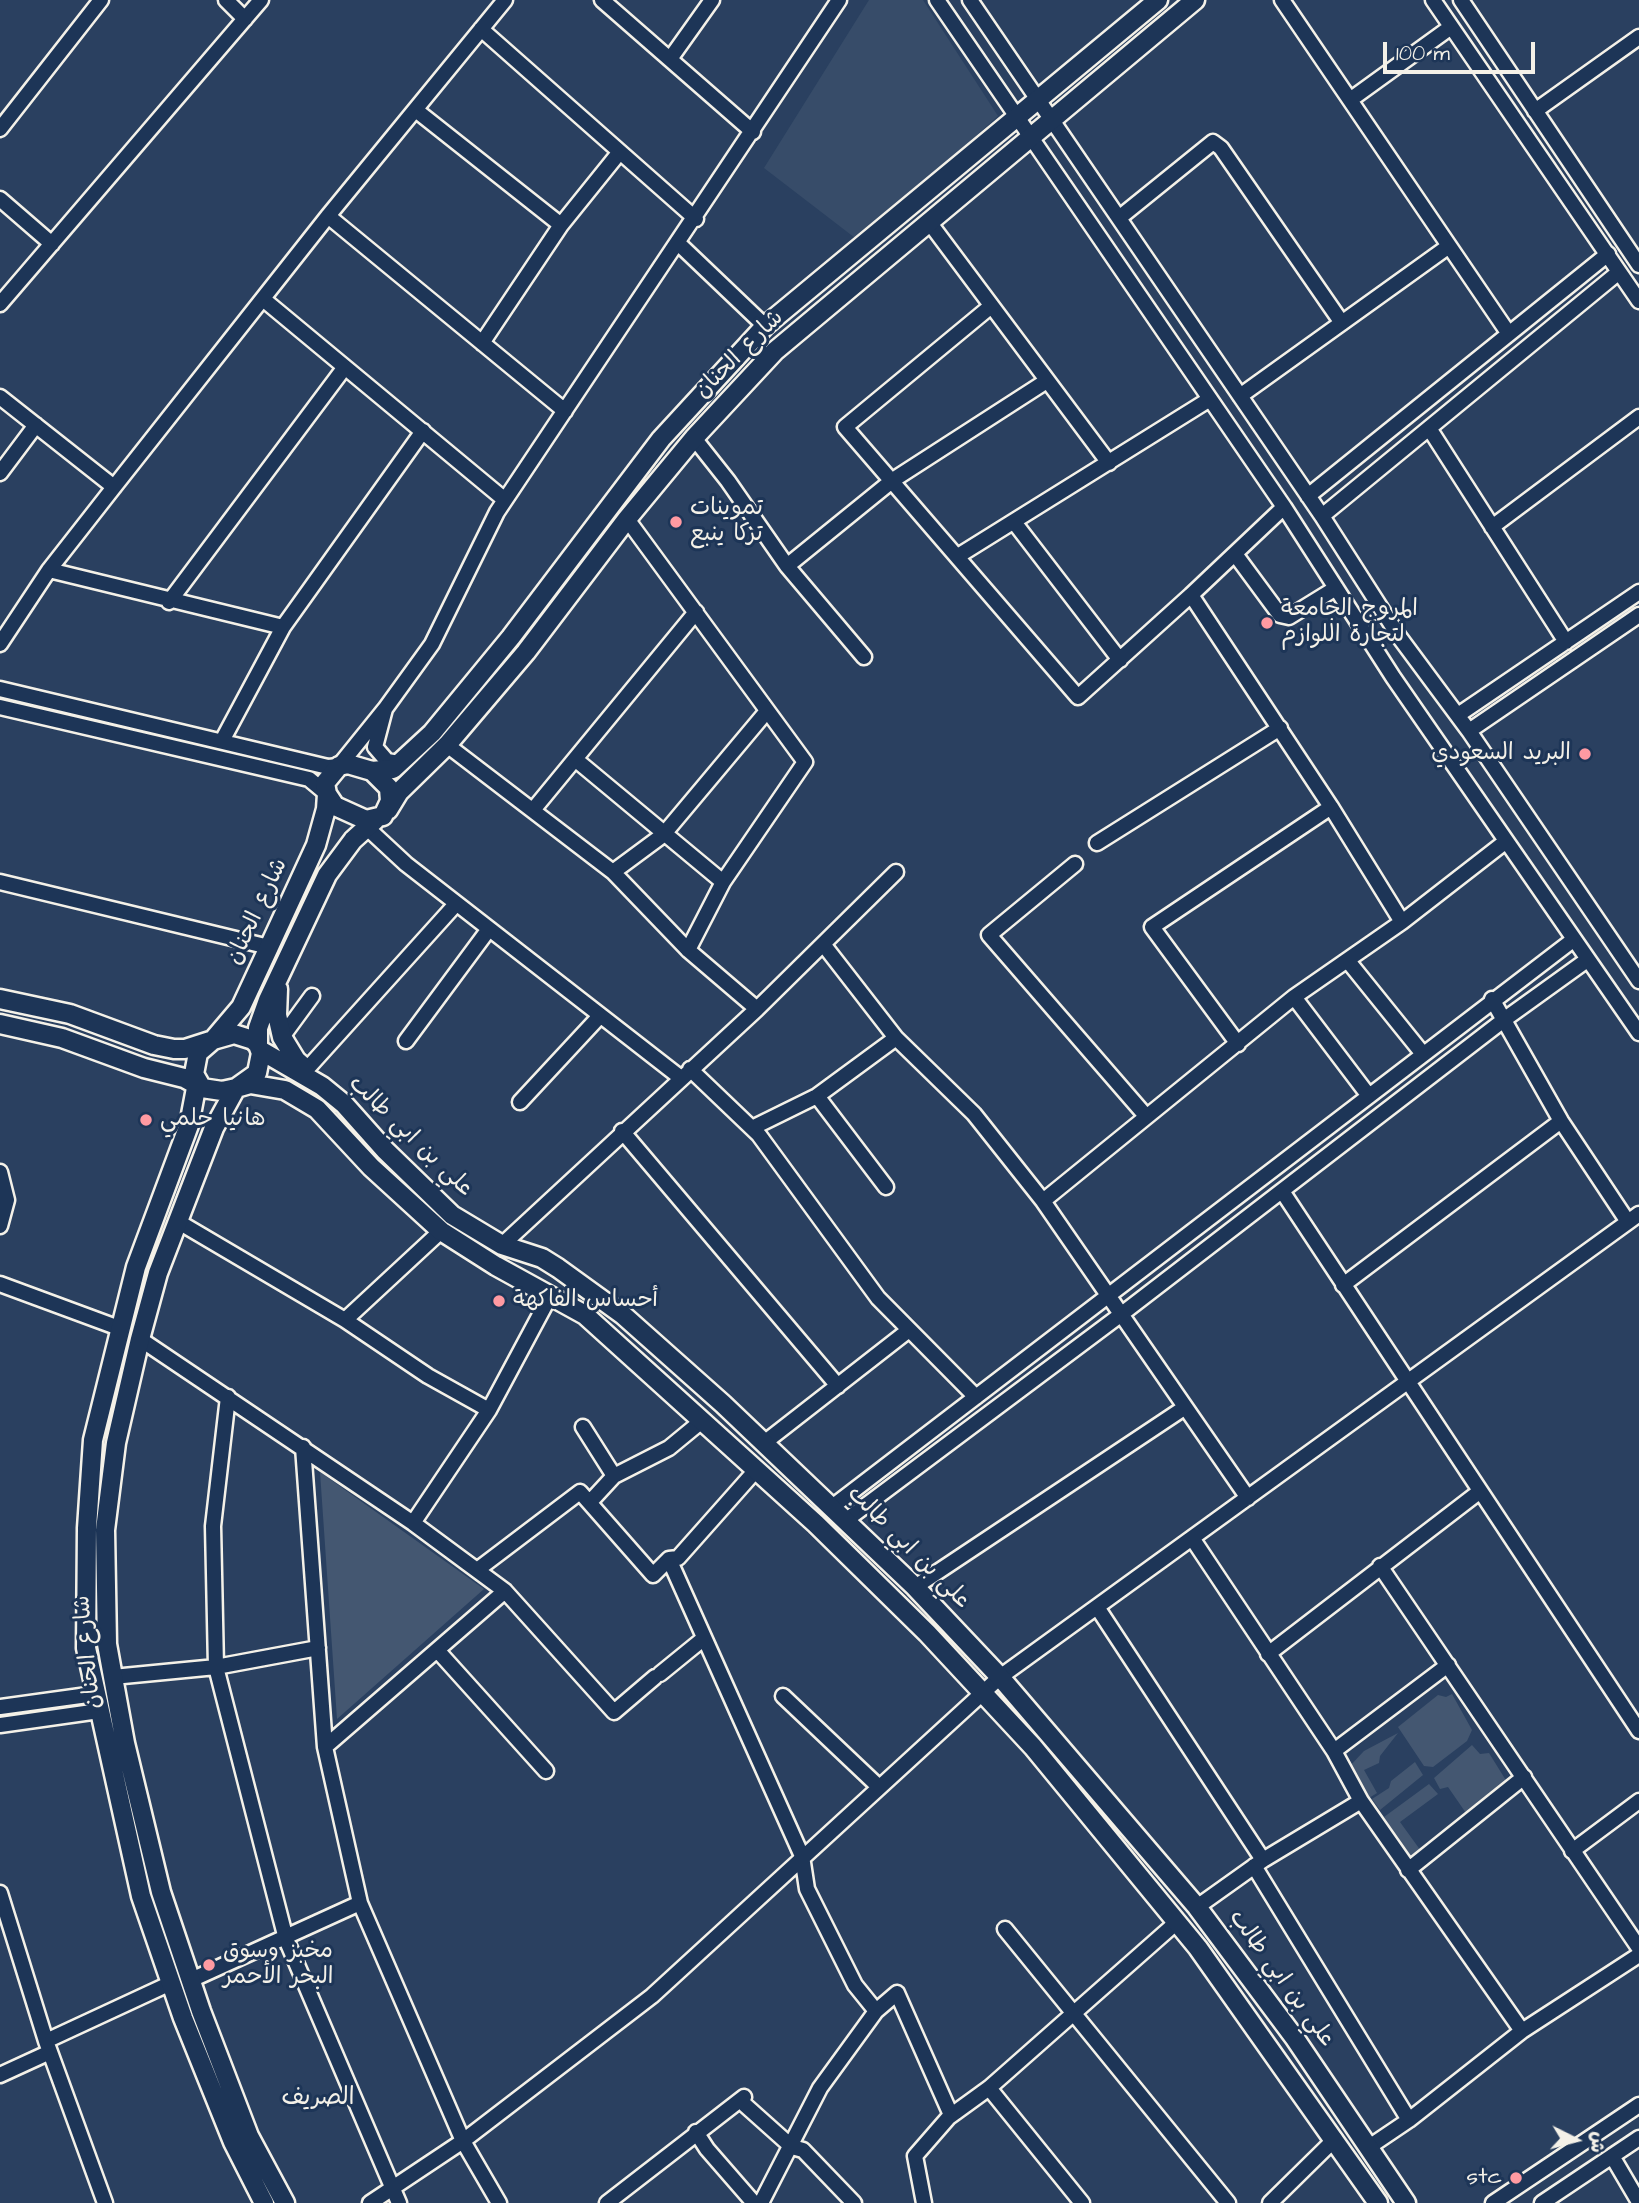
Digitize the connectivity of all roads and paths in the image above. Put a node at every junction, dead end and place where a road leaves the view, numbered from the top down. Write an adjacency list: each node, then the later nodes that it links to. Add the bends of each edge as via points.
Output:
1 (100, 0): 26 (street)
2 (226, 0): 15 (street)
3 (261, 0): 15 (street)
4 (505, 0): 17 (street)
5 (602, 0): 19 (street)
6 (712, 0): 19 (street)
7 (839, 0): 27 (street)
8 (937, 0): 24 (street)
9 (970, 0): 21 (street)
10 (1158, 0): 21 (main road, شارع الحنان)
11 (1195, 0): 25 (main road, شارع الحنان)
12 (1282, 0): 20 (street)
13 (1433, 0): 16 (street)
14 (1461, 0): 23 (street)
15 (245, 19): 36 (street)
16 (1451, 27): 20 (street); 39 (street)
17 (481, 29): 22 (street); 29 (street)
18 (1636, 44): 23 (street)
19 (670, 59): 27 (street)
20 (1350, 100): 38 (street)
21 (1038, 101): 24 (main road, شارع الحنان); 25 (street)
22 (417, 111): 31 (street); 35 (street)
23 (1535, 111): 40 (street)
24 (1017, 118): 28 (street); 47 (main road, شارع الحنان)
25 (1052, 121): 28 (main road, شارع الحنان); 32 (street)
26 (0, 128)
27 (753, 132): 33 (street)
28 (1031, 138): 34 (main road, شارع الحنان); 54 (street)
29 (620, 153): 33 (street); 35 (street)
30 (0, 199): 36 (street)
31 (328, 216): 42 (street); 49 (street)
32 (1119, 218): 46 (street, via 1213,142); 52 (street)
33 (696, 219): 37 (street)
34 (929, 222): 45 (street); 60 (main road, شارع الحنان, via 775,351)
35 (561, 225): 49 (street)
36 (52, 244): 44 (street)
37 (679, 244): 47 (street); 55 (street)
38 (1449, 246): 46 (street); 48 (street)
39 (1608, 254): 41 (street); 48 (street)
40 (1639, 265)
41 (1619, 272): 43 (street); 58 (street)
42 (263, 299): 50 (street); 64 (street)
43 (1639, 300)
44 (0, 304)
45 (990, 307): 51 (street); 63 (street, via 845,428)
46 (1342, 323): 52 (street)
47 (765, 326): 97 (main road, شارع الحنان, via 661,439 511,637 432,733)
48 (1509, 334): 65 (street)
49 (482, 342): 55 (street)
50 (345, 367): 59 (street); 79 (street)
51 (1045, 382): 61 (street); 63 (street)
52 (1240, 396): 65 (street)
53 (0, 397): 57 (street)
54 (1210, 399): 61 (street); 67 (street)
55 (565, 411): 66 (street)
56 (1639, 417): 71 (street)
57 (36, 425): 62 (street); 64 (street)
58 (1429, 428): 68 (street); 71 (street)
59 (423, 431): 66 (street); 82 (street)
60 (694, 438): 69 (main road, شارع الحنان); 74 (street)
61 (1109, 463): 70 (street)
62 (0, 473)
63 (893, 480): 73 (street); 74 (street)
64 (114, 487): 75 (street)
65 (1308, 496): 68 (street)
66 (505, 500): 89 (street, via 432,644)
67 (1284, 507): 72 (street); 76 (street)
68 (1322, 516): 91 (street, via 1400,638)
69 (627, 519): 80 (street); 95 (main road, شارع الحنان, via 526,652)
70 (1014, 522): 73 (street); 86 (street)
71 (1492, 527): 83 (street)
72 (1235, 554): 76 (street, via 1280,615 1289,617); 78 (street)
73 (958, 556): 86 (street, via 1078,697)
74 (787, 566): 85 (street)
75 (49, 570): 79 (street); 84 (street)
76 (1336, 588): 105 (street)
77 (1639, 592): 83 (street)
78 (1191, 595): 86 (street); 92 (street)
79 (169, 602): 82 (street)
80 (696, 612): 90 (street); 96 (street)
81 (1639, 615): 93 (street)
82 (283, 627): 94 (street)
83 (1566, 642): 91 (street)
84 (0, 644)
85 (864, 657)
86 (1120, 660)
87 (0, 689): 94 (street)
88 (0, 707): 100 (street, via 309,779)
89 (385, 709): 97 (street, via 375,747 387,761); 98 (street)
90 (767, 711): 104 (street); 111 (street, via 805,762)
91 (1458, 715): 93 (street)
92 (1280, 727): 101 (street); 106 (street)
93 (1469, 731): 121 (street)
94 (222, 740): 98 (street, via 320,766)
95 (447, 745): 102 (street); 103 (main road, شارع الحنان)
96 (575, 759): 102 (street); 104 (street)
97 (400, 763): 99 (main road, شارع الحنان, via 382,772)
98 (338, 766): 99 (main road, via 358,765); 100 (main road, via 326,783)
99 (372, 771): 103 (main road, via 389,788)
100 (327, 794): 103 (main road, via 344,813); 117 (main road, شارع الحنان, via 316,845)
101 (1331, 807): 113 (street); 138 (street, via 1152,928)
102 (533, 810): 108 (street)
103 (373, 820): 112 (street, via 406,864); 123 (main road, شارع الحنان, via 327,875)
104 (663, 835): 108 (street); 111 (street)
105 (1505, 842): 113 (street); 115 (street)
106 (1097, 843)
107 (1075, 864): 149 (street, via 989,935)
108 (613, 872): 118 (street)
109 (896, 872): 116 (street)
110 (0, 882): 117 (street)
111 (723, 882): 118 (street)
112 (456, 904): 114 (street); 141 (street)
113 (1402, 922): 122 (street)
114 (489, 929): 130 (street); 137 (street)
115 (1573, 940): 120 (street); 128 (street)
116 (823, 944): 129 (street); 135 (street)
117 (269, 947): 136 (main road, شارع الحنان, via 241,1007)
118 (688, 950): 129 (street)
119 (1639, 952): 121 (street)
120 (1587, 960): 131 (street); 133 (street)
121 (1625, 960): 124 (street)
122 (1348, 961): 126 (street); 140 (street)
123 (283, 969): 134 (main road, via 277,1003); 139 (main road, شارع الحنان, via 258,1028)
124 (1639, 981)
125 (312, 996): 134 (street)
126 (1294, 997): 138 (street); 147 (street)
127 (0, 999): 136 (main road, via 70,1014 174,1049)
128 (1492, 999): 131 (street); 140 (street)
129 (757, 1009): 142 (street)
130 (599, 1017): 142 (street); 148 (street)
131 (1505, 1018): 150 (street); 155 (street)
132 (0, 1024): 143 (main road, via 62,1038)
133 (1639, 1033)
134 (282, 1037): 141 (main road)
135 (896, 1038): 146 (street); 156 (street, via 974,1114)
136 (213, 1040): 139 (main road, via 234,1034); 143 (main road, via 194,1063)
137 (406, 1041)
138 (1238, 1044): 149 (street)
139 (259, 1047): 144 (main road, علي بن ابي طالب); 145 (main road, via 257,1073)
140 (1423, 1054): 147 (street)
141 (307, 1069): 144 (main road)
142 (685, 1074): 151 (street); 152 (street)
143 (199, 1086): 145 (main road, via 222,1091); 168 (main road, شارع الحنان, via 195,1109 135,1266)
144 (322, 1086): 161 (main road, علي بن ابي طالب, via 452,1215)
145 (236, 1088): 158 (main road, شارع الحنان, via 214,1128); 160 (main road, علي بن ابي طالب, via 266,1085 285,1090 317,1109)
146 (817, 1096): 151 (street); 154 (street)
147 (1369, 1096): 164 (street)
148 (520, 1102)
149 (1146, 1116): 156 (street)
150 (1561, 1121): 157 (street); 163 (street)
151 (752, 1128): 169 (street, via 878,1298)
152 (622, 1131): 161 (street); 172 (street)
153 (0, 1172): 159 (street, via 7,1200)
154 (886, 1187)
155 (1282, 1191): 163 (street); 166 (street)
156 (1043, 1202): 164 (street)
157 (1633, 1218): 171 (street)
158 (177, 1221): 167 (street); 170 (main road, شارع الحنان)
159 (0, 1226)
160 (441, 1231): 165 (main road, علي بن ابي طالب); 167 (street)
161 (502, 1245): 179 (main road, علي بن ابي طالب, via 542,1258 591,1290)
162 (0, 1284): 168 (street)
163 (1343, 1285): 171 (street)
164 (1111, 1295): 166 (street); 174 (street)
165 (550, 1296): 176 (street); 177 (main road, علي بن ابي طالب, via 585,1315)
166 (1123, 1313): 175 (street); 187 (street)
167 (345, 1320): 176 (street)
168 (119, 1328): 206 (main road, شارع الحنان, via 93,1440 88,1515 86,1648)
169 (909, 1330): 172 (street); 174 (street)
170 (140, 1339): 173 (street); 202 (main road, شارع الحنان, via 116,1443 105,1530 107,1644)
171 (1407, 1383): 183 (street); 184 (street)
172 (838, 1386): 179 (street)
173 (228, 1397): 180 (street); 201 (street, via 213,1526)
174 (976, 1398): 186 (street)
175 (1184, 1408): 184 (street); 193 (street)
176 (489, 1410): 188 (street)
177 (703, 1420): 181 (main road, علي بن ابي طالب); 182 (street, via 669,1448)
178 (583, 1427): 182 (street)
179 (764, 1443): 186 (main road, علي بن ابي طالب)
180 (303, 1447): 188 (street); 197 (street)
181 (757, 1469): 190 (street, via 678,1558); 204 (main road, علي بن ابي طالب)
182 (614, 1476): 185 (street)
183 (1479, 1492): 191 (street); 209 (street)
184 (1248, 1498): 189 (street)
185 (590, 1502): 190 (street, via 653,1575); 192 (street, via 580,1492)
186 (832, 1507): 187 (main road, علي بن ابي طالب)
187 (845, 1521): 193 (main road, علي بن ابي طالب)
188 (413, 1522): 192 (street)
189 (1192, 1538): 195 (street); 199 (street)
190 (669, 1559): 196 (street)
191 (1380, 1566): 199 (street); 200 (street)
192 (477, 1570): 194 (street)
193 (915, 1587): 203 (main road, علي بن ابي طالب)
194 (506, 1591): 196 (street, via 614,1712); 198 (street)
195 (1097, 1607): 203 (street); 219 (street)
196 (703, 1639): 218 (street)
197 (318, 1648): 201 (street); 210 (street)
198 (437, 1650): 210 (street); 212 (street)
199 (1268, 1654): 211 (street)
200 (1448, 1665): 211 (street); 213 (street)
201 (216, 1667): 202 (street); 226 (street)
202 (113, 1677): 229 (main road, شارع الحنان, via 161,1892)
203 (1000, 1677): 204 (street); 223 (main road, علي بن ابي طالب)
204 (982, 1691): 214 (street); 224 (main road, علي بن ابي طالب, via 1064,1783)
205 (783, 1696): 214 (street)
206 (97, 1702): 207 (street); 208 (street); 230 (main road, شارع الحنان, via 141,1896)
207 (0, 1707)
208 (0, 1725)
209 (1639, 1731)
210 (325, 1747): 222 (street)
211 (1334, 1751): 215 (street)
212 (546, 1771)
213 (1524, 1777): 217 (street); 220 (street)
214 (878, 1786): 218 (street)
215 (1361, 1801): 219 (street); 220 (street)
216 (1639, 1801): 217 (street)
217 (1572, 1851): 227 (street)
218 (802, 1856): 231 (street, via 807,1889 855,1985); 243 (street, via 652,1996)
219 (1258, 1863): 223 (street); 239 (street)
220 (1408, 1871): 233 (street)
221 (0, 1893): 234 (street)
222 (360, 1903): 226 (street); 243 (street)
223 (1197, 1907): 245 (main road, علي بن ابي طالب)
224 (1177, 1923): 232 (street); 242 (main road, علي بن ابي طالب)
225 (1005, 1929): 232 (street)
226 (286, 1939): 229 (street); 247 (street)
227 (1639, 1948)
228 (1639, 1955): 233 (street)
229 (191, 1980): 251 (main road, شارع الحنان, via 249,2136)
230 (171, 1983): 234 (street); 250 (main road, شارع الحنان, via 233,2142)
231 (876, 2011): 238 (street, via 897,1993); 244 (street, via 820,2088)
232 (1073, 2012): 236 (street); 261 (street)
233 (1522, 2031): 239 (street)
234 (48, 2046): 235 (street); 249 (street)
235 (0, 2075)
236 (989, 2088): 238 (street); 260 (street)
237 (1639, 2105): 265 (street)
238 (951, 2115): 259 (street, via 915,2156)
239 (1409, 2120): 245 (street)
240 (696, 2132): 244 (street, via 745,2101); 255 (street); 256 (street)
241 (1639, 2138): 246 (street)
242 (1335, 2139): 262 (street); 263 (main road, علي بن ابي طالب)
243 (463, 2141): 247 (street); 254 (street)
244 (792, 2147): 257 (street); 258 (street, via 803,2150)
245 (1369, 2147): 264 (main road, علي بن ابي طالب)
246 (1612, 2156): 248 (street); 266 (street)
247 (391, 2189): 252 (street); 253 (street)
248 (1639, 2202)
249 (105, 2203)
250 (264, 2203)
251 (285, 2203)
252 (370, 2203)
253 (399, 2203)
254 (499, 2203)
255 (607, 2203)
256 (754, 2203)
257 (761, 2203)
258 (854, 2203)
259 (924, 2203)
260 (1082, 2203)
261 (1228, 2203)
262 (1270, 2203)
263 (1378, 2203)
264 (1406, 2203)
265 (1493, 2203)
266 (1542, 2203)

